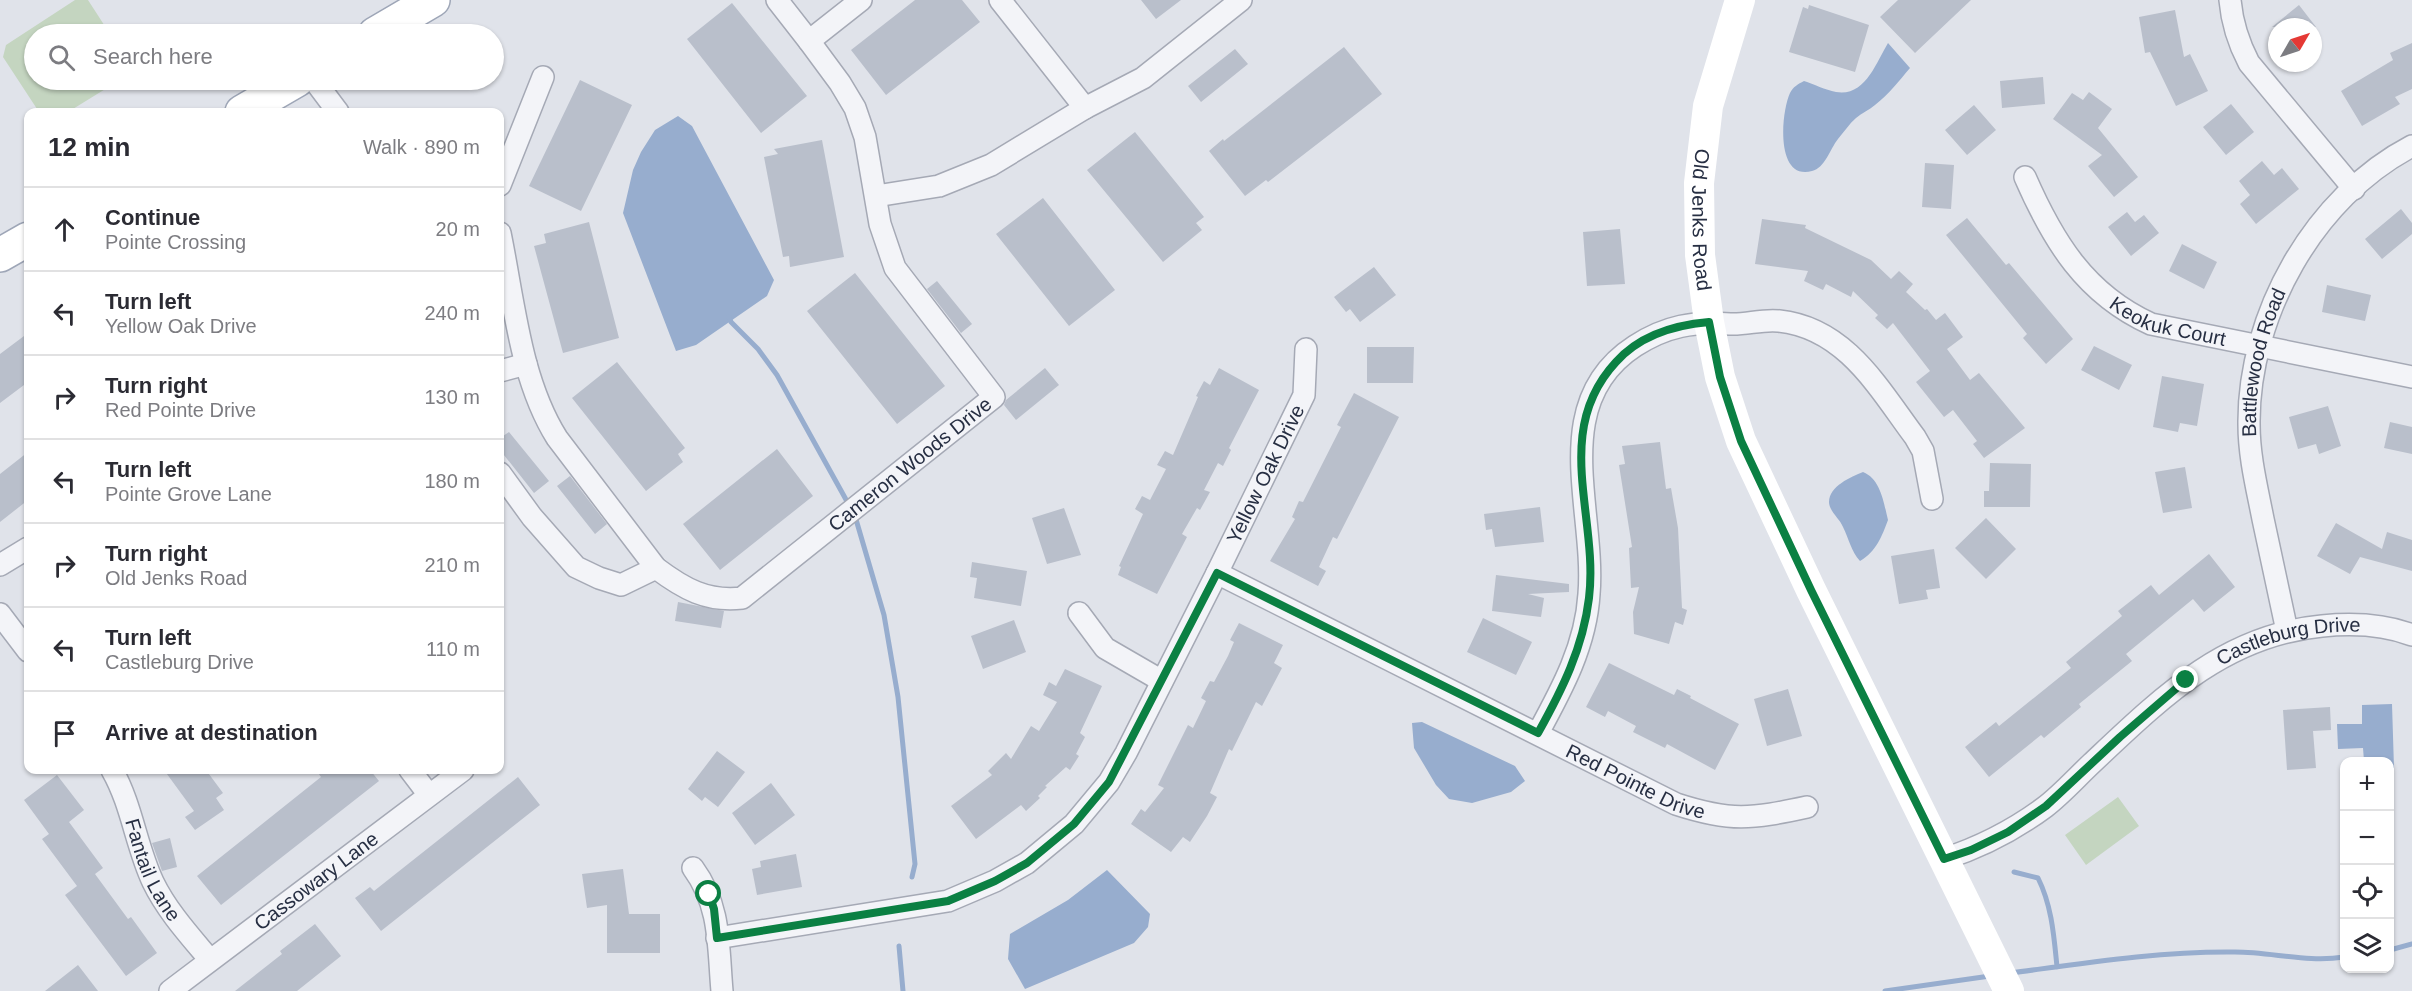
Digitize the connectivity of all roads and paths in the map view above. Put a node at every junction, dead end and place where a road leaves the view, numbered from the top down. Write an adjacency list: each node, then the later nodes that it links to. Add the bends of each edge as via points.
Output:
1 (433, 0): 8 (main road)
2 (777, 0): 9 (street, Cameron Woods Drive)
3 (861, 0): 9 (street)
4 (1000, 0): 15 (street)
5 (1241, 0): 15 (street, via 1143,78)
6 (1740, 0): 24 (street, Old Jenks Road, via 1708,106 1699,183 1700,255)
7 (2230, 0): 19 (street, via 2232,21 2249,63)
8 (392, 24)
9 (809, 41): 20 (street, Cameron Woods Drive, via 855,108)
10 (543, 77): 17 (street)
11 (280, 90): 13 (main road)
12 (322, 90): 14 (street)
13 (249, 108)
14 (336, 108)
15 (1085, 108): 20 (street, via 992,165 939,186)
16 (2412, 146): 19 (street, Battlewood Road)
17 (504, 174)
18 (2025, 177): 25 (street, Keokuk Court, via 2056,239 2094,288 2110,301 2151,324)
19 (2354, 189): 25 (street, Battlewood Road, via 2323,221 2290,269 2276,294)
20 (876, 196): 34 (street, Cameron Woods Drive, via 880,224 895,268 994,397 742,598 722,600 699,593)
21 (24, 241): 23 (main road)
22 (504, 253): 27 (street, Cameron Woods Drive)
23 (0, 255)
24 (1709, 322): 31 (street, via 1782,321 1803,325 1839,344 1856,359 1915,437 1923,451); 42 (street, via 1683,324 1650,337 1620,357 1595,390 1582,430 1590,573 1585,624 1572,666); 48 (street, Old Jenks Road, via 1720,377 1741,441)
25 (2258, 347): 29 (street, Keokuk Court); 38 (street, Battlewood Road, via 2249,425 2253,470)
26 (1306, 349): 35 (street, Yellow Oak Drive, via 1304,395)
27 (526, 364): 28 (street); 34 (street, Cameron Woods Drive, via 544,417 557,438)
28 (504, 370)
29 (2412, 377)
30 (504, 478): 34 (street, via 576,567 621,585)
31 (1932, 499)
32 (24, 550): 33 (street)
33 (0, 565)
34 (656, 568)
35 (1217, 573): 41 (street, Yellow Oak Drive); 42 (street, Red Pointe Drive)
36 (1079, 613): 41 (street, via 1105,648)
37 (0, 614): 40 (street)
38 (2287, 631): 39 (street, Castleburg Drive, via 2345,624 2373,625); 48 (street, Castleburg Drive, via 2257,640 2209,663 2120,737 2046,806 2008,832)
39 (2412, 635)
40 (24, 646)
41 (1161, 681): 50 (street, Yellow Oak Drive, via 1109,782 1074,824 1027,863 948,901)
42 (1538, 733): 47 (street, Red Pointe Drive, via 1613,774 1700,812 1750,818)
43 (114, 774): 51 (street, Fantail Lane, via 153,882 177,920)
44 (413, 774): 46 (street)
45 (458, 774): 46 (street, Cassowary Lane)
46 (429, 795): 51 (street, Cassowary Lane)
47 (1807, 807)
48 (1944, 859): 54 (street, Old Jenks Road)
49 (693, 868): 50 (street, via 709,894)
50 (717, 938): 53 (street)
51 (210, 960): 52 (street, Cassowary Lane)
52 (170, 991)
53 (722, 991)
54 (2009, 991)

